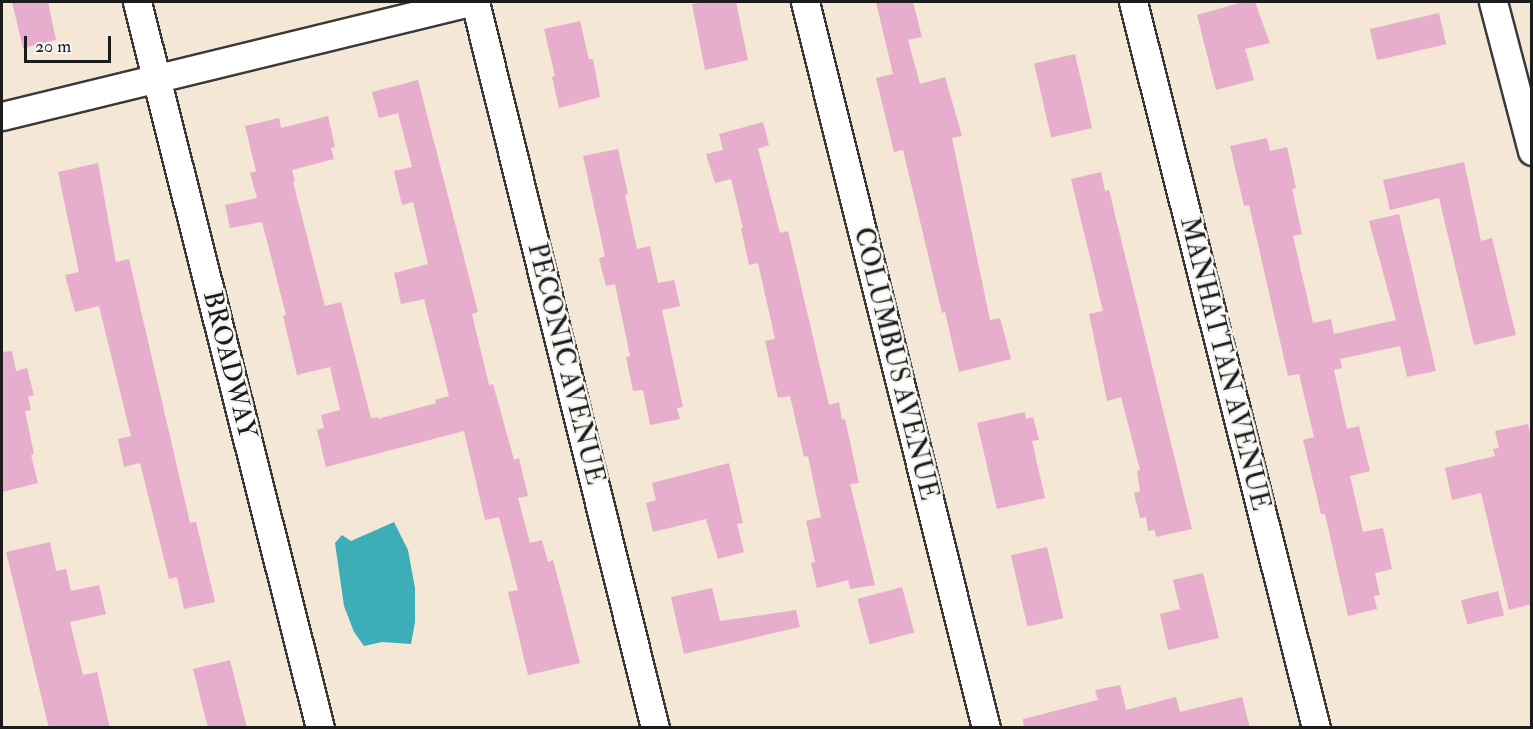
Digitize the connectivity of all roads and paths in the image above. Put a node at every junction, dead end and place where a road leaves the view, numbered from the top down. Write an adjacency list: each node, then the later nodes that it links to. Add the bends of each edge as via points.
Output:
1 (137, 2): 7 (street, BROADWAY)
2 (468, 2): 7 (street)
3 (476, 2): 11 (street, PECONIC AVENUE)
4 (805, 2): 12 (street, COLUMBUS AVENUE)
5 (1133, 2): 13 (street, MANHATTAN AVENUE)
6 (1494, 2): 9 (street)
7 (157, 79): 8 (street); 10 (street, BROADWAY)
8 (2, 116)
9 (1532, 151)
10 (320, 728)
11 (655, 728)
12 (986, 728)
13 (1316, 728)

